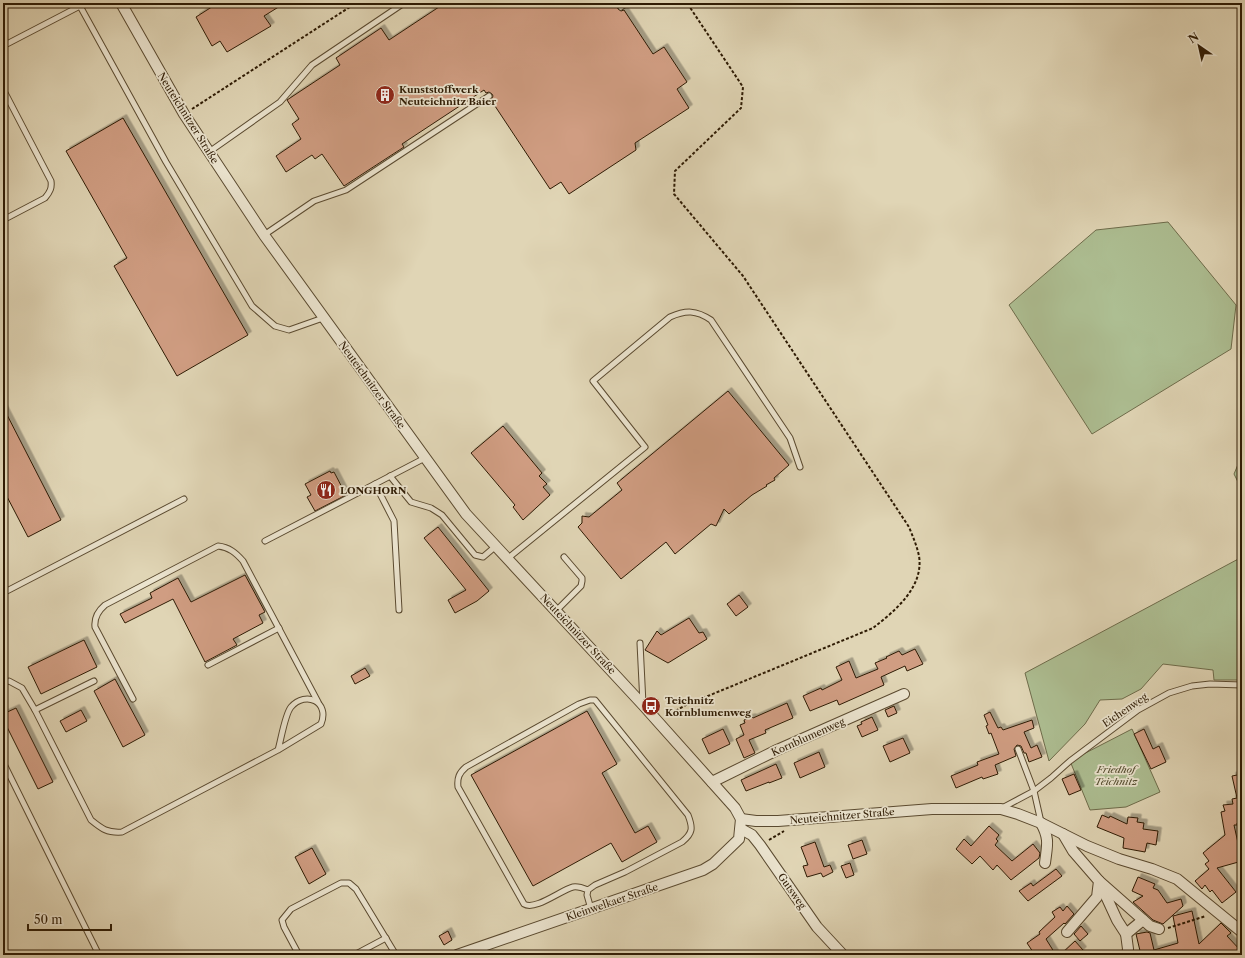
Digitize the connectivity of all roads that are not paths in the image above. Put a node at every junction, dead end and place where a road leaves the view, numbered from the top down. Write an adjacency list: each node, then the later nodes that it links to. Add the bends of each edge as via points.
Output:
1 (121, 3): 8 (street, Neuteichnitzer Straße, via 188,111)
2 (404, 3): 8 (lane, via 312,65 280,102)
3 (627, 3): 4 (lane)
4 (621, 7)
5 (3, 46): 11 (lane, via 80,6 166,162 252,306 275,326 290,330)
6 (3, 88): 9 (lane, via 52,186 45,198)
7 (489, 96): 10 (lane, via 346,190 314,202)
8 (209, 152): 10 (street, Neuteichnitzer Straße)
9 (3, 220)
10 (264, 235): 11 (street, Neuteichnitzer Straße)
11 (323, 318): 12 (street, Neuteichnitzer Straße)
12 (425, 458): 14 (lane); 18 (street, Neuteichnitzer Straße, via 466,514)
13 (800, 467): 20 (lane, via 790,438 711,320 702,314 682,312 670,317 593,381 645,446)
14 (390, 476): 15 (lane); 18 (lane, via 411,502 431,508 442,515 475,555 483,557)
15 (375, 484): 17 (lane); 22 (lane, via 394,521)
16 (184, 499): 21 (lane)
17 (265, 541)
18 (496, 546): 20 (street, Neuteichnitzer Straße)
19 (564, 557): 23 (lane, via 582,581 581,586)
20 (507, 559): 23 (street, Neuteichnitzer Straße)
21 (3, 593)
22 (399, 610)
23 (556, 611): 33 (street, Neuteichnitzer Straße)
24 (279, 628): 26 (lane); 31 (lane, via 243,562 225,546 213,548 105,605 97,615 95,627); 32 (lane)
25 (640, 644): 33 (lane)
26 (208, 665)
27 (94, 681): 34 (lane)
28 (3, 683): 34 (lane, via 10,680 22,688)
29 (1242, 685): 39 (lane, Eichenweg, via 1192,686 1169,693 1138,710)
30 (904, 694): 38 (street, Kornblumenweg, via 777,750)
31 (133, 699)
32 (318, 702): 36 (lane, via 323,711 321,724); 36 (lane, via 310,698 291,707)
33 (643, 705): 38 (street, Neuteichnitzer Straße, via 662,719)
34 (35, 710): 36 (lane, via 91,820 112,833 122,832)
35 (1018, 749): 39 (lane)
36 (278, 750)
37 (3, 762): 54 (lane)
38 (712, 782): 42 (street, Neuteichnitzer Straße, via 735,808)
39 (1034, 791): 40 (lane, Eichenweg); 41 (lane)
40 (1001, 809): 41 (street, Neuteichnitzer Straße); 42 (street, Neuteichnitzer Straße, via 932,809)
41 (1041, 823): 43 (street, Neuteichnitzer Straße); 44 (street, via 1047,834)
42 (741, 824): 47 (street, Kleinwelkaer Straße, via 739,839 703,870); 59 (street, Gutsweg, via 760,845 817,927)
43 (1063, 834): 45 (street, via 1073,851); 51 (street, Neuteichnitzer Straße, via 1119,859 1152,868 1177,879)
44 (1045, 863)
45 (1099, 881): 48 (street); 50 (street, via 1097,897); 52 (street)
46 (588, 890): 46 (lane, via 682,842 690,835 692,825 688,815 595,700 579,704 466,767 459,774 457,781 524,904 535,905 573,887); 47 (lane)
47 (591, 909): 58 (street, Kleinwelkaer Straße)
48 (1143, 920): 49 (street); 52 (street)
49 (1159, 929)
50 (1067, 932)
51 (1242, 932)
52 (1126, 934): 60 (street)
53 (386, 938): 55 (lane, via 356,889 349,883 342,883 291,909 282,920); 56 (lane); 57 (lane)
54 (99, 955)
55 (299, 955)
56 (354, 955)
57 (396, 955)
58 (457, 955)
59 (843, 955)
60 (1127, 955)

